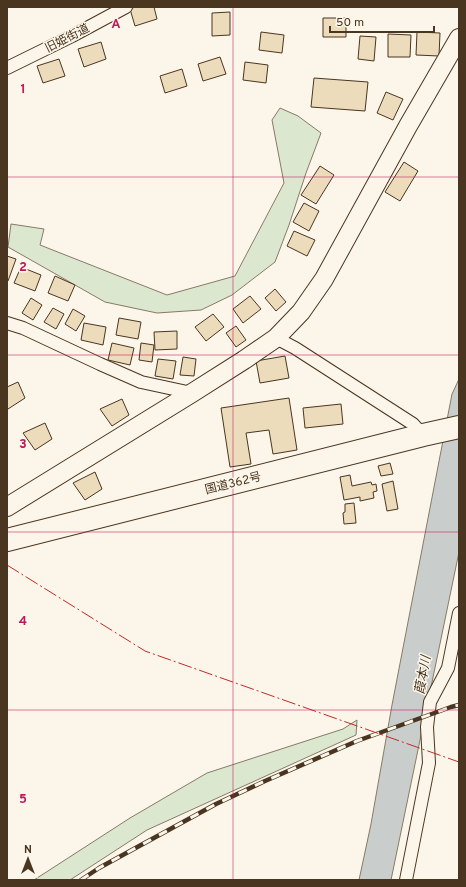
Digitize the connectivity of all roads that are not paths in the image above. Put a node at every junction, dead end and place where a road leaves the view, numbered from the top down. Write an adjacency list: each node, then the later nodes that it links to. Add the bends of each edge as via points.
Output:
1 (126, 7): 3 (street, 旧姫街道)
2 (459, 38): 5 (street, via 324,278 301,312)
3 (7, 68)
4 (7, 323): 6 (street, via 141,382)
5 (276, 338): 6 (street); 8 (street)
6 (192, 393): 9 (street)
7 (459, 427): 8 (highway, 国道362号)
8 (428, 434): 10 (highway, 国道362号)
9 (7, 507)
10 (7, 540)
11 (459, 612): 12 (street, via 448,668 430,702 427,727 429,763)
12 (406, 880)

